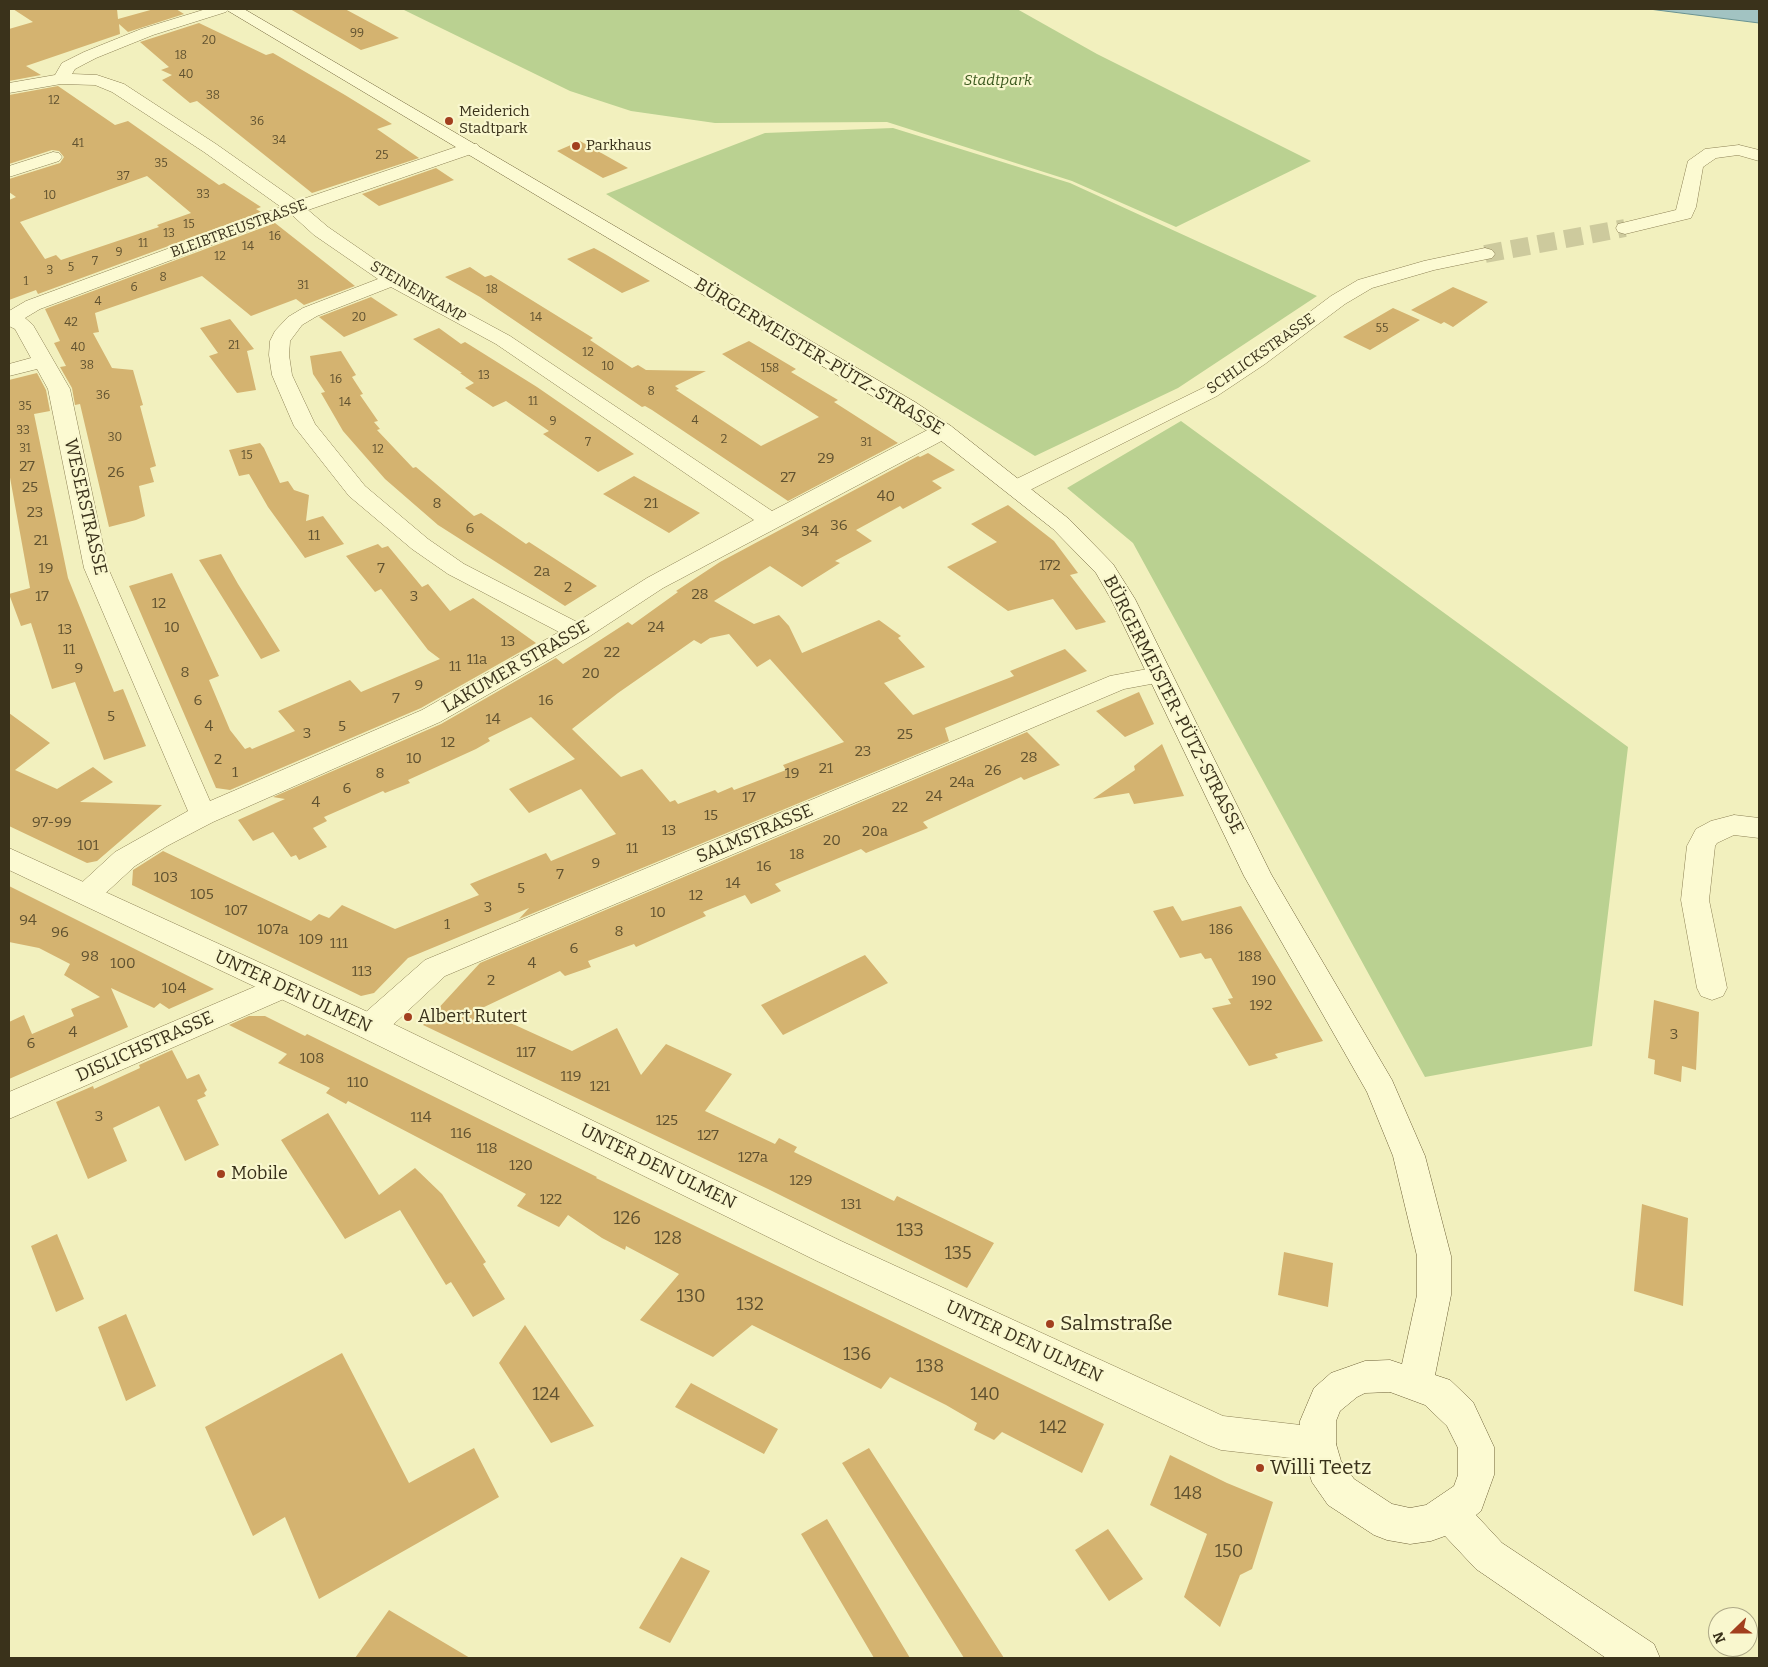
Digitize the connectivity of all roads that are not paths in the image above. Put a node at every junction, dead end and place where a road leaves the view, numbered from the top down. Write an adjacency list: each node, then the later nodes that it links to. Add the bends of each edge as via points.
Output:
1 (221, 9): 3 (street, via 147,32 90,55 68,66)
2 (233, 9): 5 (street, BÜRGERMEISTER-PÜTZ-STRASSE)
3 (61, 79): 4 (street, STEINENKAMP); 9 (street, STEINENKAMP, via 97,80 118,88)
4 (9, 88)
5 (471, 148): 9 (street, BLEIBTREUSTRASSE); 16 (street, BÜRGERMEISTER-PÜTZ-STRASSE)
6 (1759, 156): 10 (street, via 1738,150 1711,152 1694,165 1684,214)
7 (53, 158): 8 (street)
8 (9, 172)
9 (295, 208): 12 (street, STEINENKAMP, via 321,231); 13 (street, BLEIBTREUSTRASSE, via 32,305)
10 (1625, 228)
11 (1486, 254): 17 (street, SCHLICKSTRASSE, via 1431,265 1365,284 1210,392)
12 (392, 280): 18 (street, STEINENKAMP, via 503,340); 19 (street, via 295,320 280,341 282,375 305,426 357,491 420,544 456,569)
13 (10, 318): 14 (street, WESERSTRASSE, via 23,325)
14 (43, 361): 15 (street); 21 (street, WESERSTRASSE, via 59,390 96,568)
15 (9, 370)
16 (943, 431): 17 (street, BÜRGERMEISTER-PÜTZ-STRASSE); 18 (street, LAKUMER STRASSE)
17 (1016, 488): 20 (street, BÜRGERMEISTER-PÜTZ-STRASSE, via 1079,541 1105,569)
18 (771, 521): 19 (street, LAKUMER STRASSE, via 655,583)
19 (578, 632): 21 (street, LAKUMER STRASSE, via 431,716)
20 (1158, 675): 27 (street, SALMSTRASSE, via 1119,682 435,968); 29 (street, BÜRGERMEISTER-PÜTZ-STRASSE, via 1258,876 1382,1089 1409,1156 1434,1256 1434,1295)
21 (202, 815): 24 (street, LAKUMER STRASSE, via 125,859)
22 (1759, 828): 26 (street, via 1734,825 1721,828 1706,836 1701,846 1695,900)
23 (9, 858): 24 (street, UNTER DEN ULMEN)
24 (87, 894): 25 (street, UNTER DEN ULMEN)
25 (282, 987): 27 (street, UNTER DEN ULMEN); 28 (street, DISLICHSTRASSE)
26 (1712, 988)
27 (370, 1027): 30 (street, UNTER DEN ULMEN, via 829,1251 1221,1433)
28 (9, 1106)
29 (1416, 1383): 30 (street, via 1390,1376 1365,1377 1344,1385 1327,1400 1318,1421); 31 (street, via 1437,1392 1460,1414 1476,1447 1476,1475 1468,1498)
30 (1318, 1444): 31 (street, via 1325,1469 1341,1492 1379,1518 1410,1526 1432,1523)
31 (1449, 1513): 32 (street, via 1489,1556)
32 (1640, 1658)

